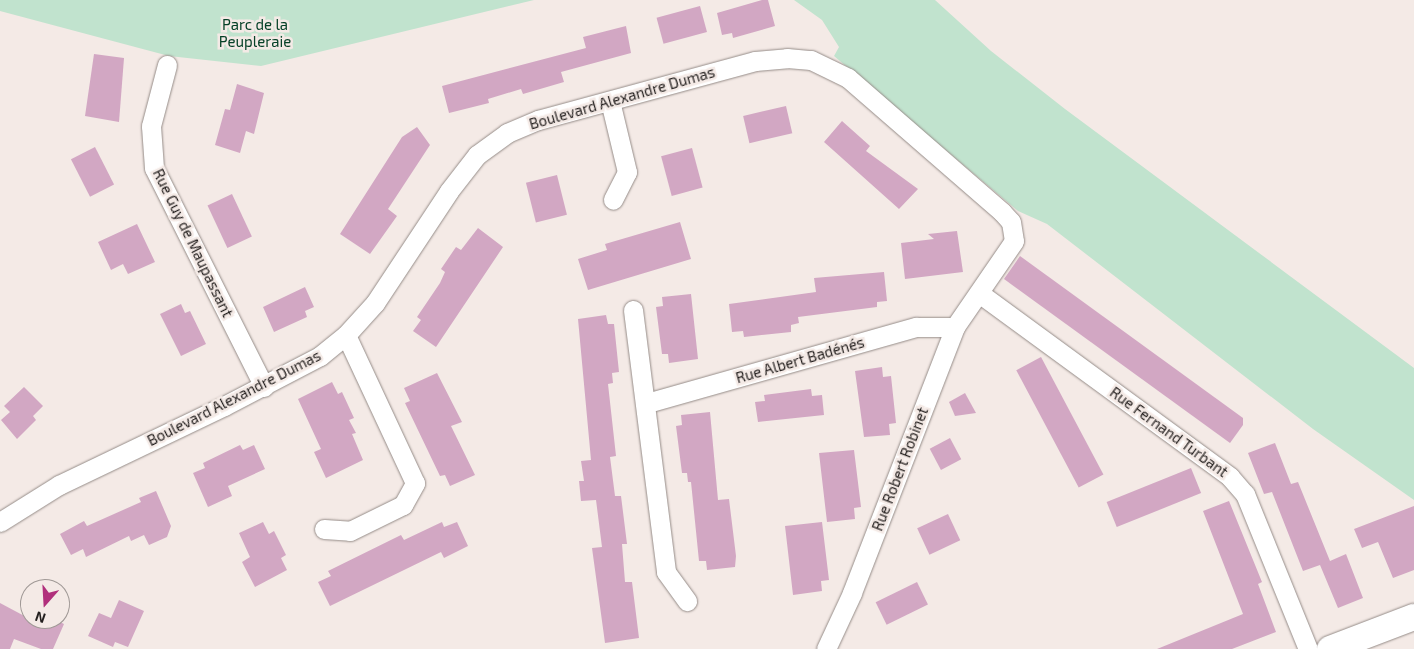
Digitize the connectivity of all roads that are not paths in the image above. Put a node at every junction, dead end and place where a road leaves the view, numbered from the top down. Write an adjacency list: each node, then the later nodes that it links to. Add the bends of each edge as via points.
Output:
1 (167, 65): 8 (street, Rue Guy de Maupassant, via 151,126 154,168)
2 (610, 101): 3 (street, via 627,172); 4 (street, Boulevard Alexandre Dumas, via 755,61 810,60 831,68 848,78 1011,222 1014,241); 7 (street, Boulevard Alexandre Dumas, via 538,120 507,133 477,155 449,191 375,304)
3 (613, 200)
4 (979, 293): 6 (street, Rue Robert Robinet); 15 (street, Rue Fernand Turbant, via 1230,477 1245,494)
5 (633, 310): 9 (street)
6 (955, 327): 9 (street, Rue Albert Badénés, via 916,327); 14 (street, Rue Robert Robinet, via 852,592)
7 (346, 335): 8 (street, Boulevard Alexandre Dumas, via 320,356); 11 (street, via 415,483 403,505 350,531)
8 (264, 387): 10 (street, Boulevard Alexandre Dumas, via 59,485)
9 (647, 403): 12 (street, via 666,572)
10 (0, 522)
11 (324, 529)
12 (687, 600)
13 (1414, 616): 16 (street)
14 (826, 649)
15 (1308, 649)
16 (1330, 649)

